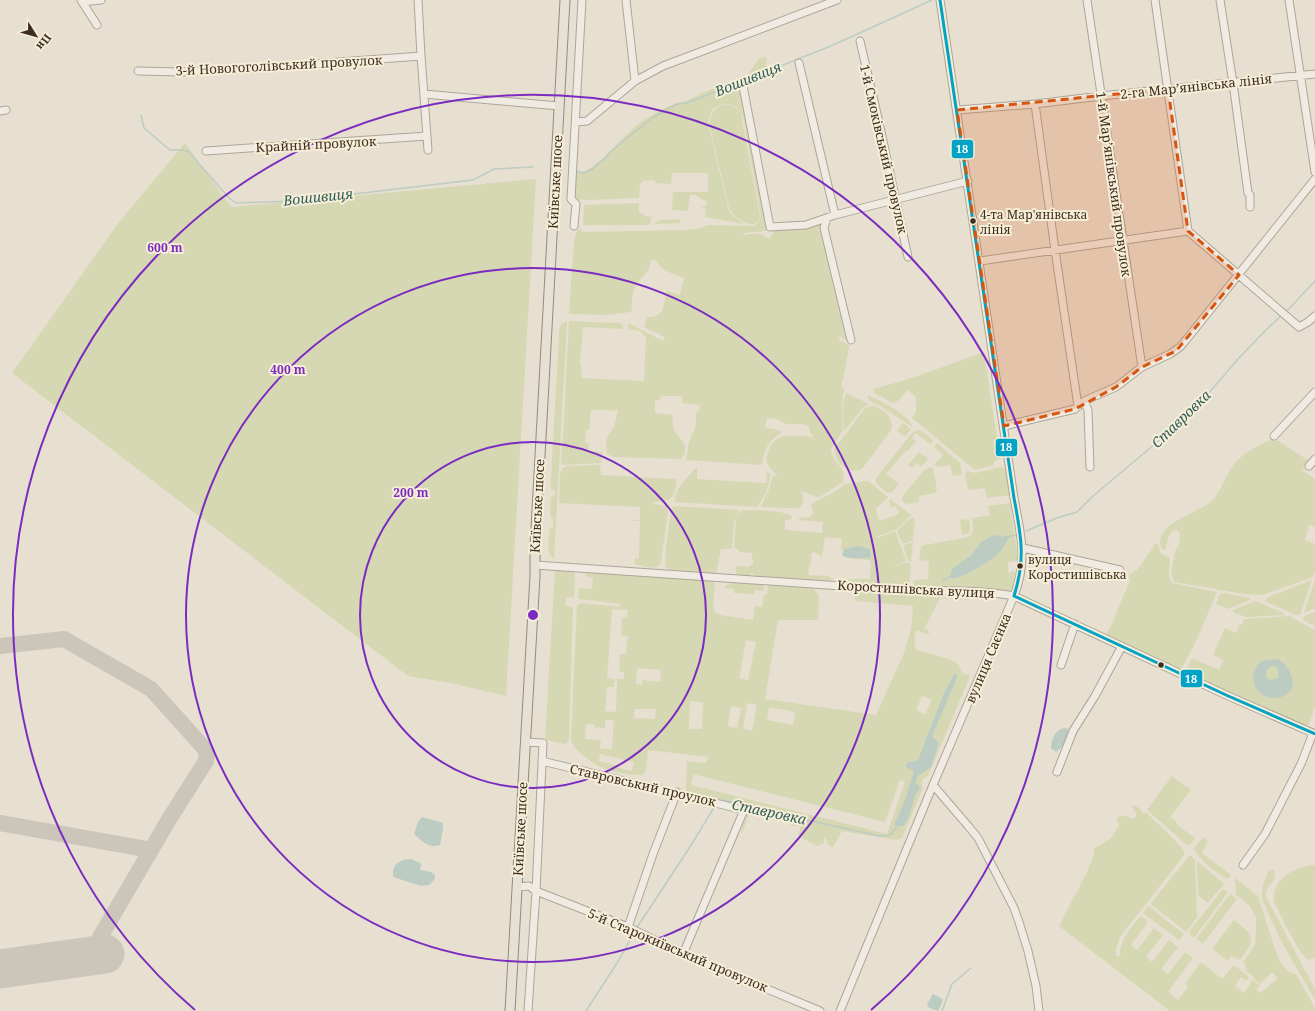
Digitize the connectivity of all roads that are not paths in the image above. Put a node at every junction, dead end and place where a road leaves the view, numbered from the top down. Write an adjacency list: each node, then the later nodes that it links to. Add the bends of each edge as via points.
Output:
1 (101, 0): 12 (street)
2 (418, 0): 15 (street)
3 (565, 0): 27 (main road, Київське шосе)
4 (582, 0): 29 (street)
5 (626, 0): 20 (street)
6 (837, 0): 20 (street, via 663,66)
7 (940, 0): 28 (street, вулиця Саєнка)
8 (1087, 0): 25 (street, 1-й Марʼянівський провулок)
9 (1155, 0): 23 (street)
10 (1220, 0): 21 (street)
11 (1289, 0): 19 (street)
12 (81, 1): 13 (street)
13 (98, 25)
14 (860, 41): 36 (street, 1-й Смоківський провулок)
15 (421, 56): 17 (street, 3-й Новогоголівський провулок, via 258,68 180,72); 24 (street)
16 (799, 63): 38 (street)
17 (138, 71)
18 (1315, 74): 19 (street, 2-га Марʼянівська лінія)
19 (1301, 76): 21 (street, 2-га Марʼянівська лінія); 33 (street)
20 (635, 81): 29 (street, via 587,121)
21 (1234, 83): 23 (street, 2-га Марʼянівська лінія); 37 (street)
22 (743, 86): 39 (street, via 770,227 806,225)
23 (1168, 89): 25 (street, 2-га Марʼянівська лінія); 41 (street)
24 (424, 94): 27 (street); 30 (street)
25 (1101, 96): 26 (street, 2-га Марʼянівська лінія); 42 (street, 1-й Марʼянівський провулок)
26 (1035, 104): 28 (street, 2-га Марʼянівська лінія); 43 (street)
27 (559, 106): 58 (main road, Київське шосе)
28 (957, 110): 35 (street, вулиця Саєнка)
29 (576, 122): 40 (street, via 571,199 576,204)
30 (427, 136): 31 (street, Крайній провулок); 32 (street)
31 (206, 150)
32 (428, 150)
33 (1315, 172)
34 (1315, 179): 46 (street)
35 (968, 180): 36 (street); 45 (street, вулиця Саєнка)
36 (895, 200): 38 (street); 44 (street, 1-й Смоківський провулок)
37 (1250, 207)
38 (835, 215): 39 (street)
39 (827, 218): 48 (street, via 824,228)
40 (574, 226)
41 (1188, 231): 42 (street); 46 (street)
42 (1122, 240): 43 (street); 49 (street, 1-й Марʼянівський провулок)
43 (1055, 250): 45 (street); 51 (street)
44 (908, 257)
45 (980, 261): 52 (street, вулиця Саєнка)
46 (1239, 275): 47 (street, via 1299,327); 49 (street, via 1180,347)
47 (1315, 316)
48 (851, 340)
49 (1142, 367): 51 (street, via 1116,387)
50 (1315, 392): 53 (street)
51 (1081, 404): 52 (street, via 1075,409); 56 (street, via 1088,410)
52 (1004, 426): 57 (street, вулиця Саєнка)
53 (1274, 436)
54 (1315, 460): 55 (street)
55 (1309, 466)
56 (1090, 467)
57 (1023, 548): 59 (street); 60 (street, вулиця Саєнка, via 1021,578)
58 (535, 565): 60 (street, Коростишівська вулиця); 65 (main road, Київське шосе)
59 (1120, 570)
60 (1014, 596): 61 (street, Коростишівська вулиця); 68 (street, вулиця Саєнка)
61 (1075, 624): 62 (street, Коростишівська вулиця); 63 (street)
62 (1122, 646): 64 (street, Коростишівська вулиця); 67 (street, via 1073,731)
63 (1061, 665)
64 (1314, 733): 70 (street, via 1265,834)
65 (525, 742): 66 (street, via 543,743); 71 (main road, Київське шосе)
66 (542, 761): 69 (street, Ставровський проулок); 72 (street)
67 (1057, 772)
68 (933, 785): 75 (street, via 978,838 1014,908 1028,951); 79 (street, вулиця Саєнка)
69 (677, 792): 73 (street); 74 (street, Ставровський проулок, via 744,810)
70 (1243, 865)
71 (517, 887): 72 (street, 5-й Старокиївський провулок, via 529,886); 76 (main road, Київське шосе)
72 (536, 891): 73 (street, 5-й Старокиївський провулок); 77 (street)
73 (628, 927): 74 (street, 5-й Старокиївський провулок)
74 (683, 954): 78 (street, 5-й Старокиївський провулок)
75 (1039, 1008): 80 (street)
76 (510, 1011)
77 (528, 1011)
78 (820, 1011)
79 (840, 1011)
80 (1032, 1011)

